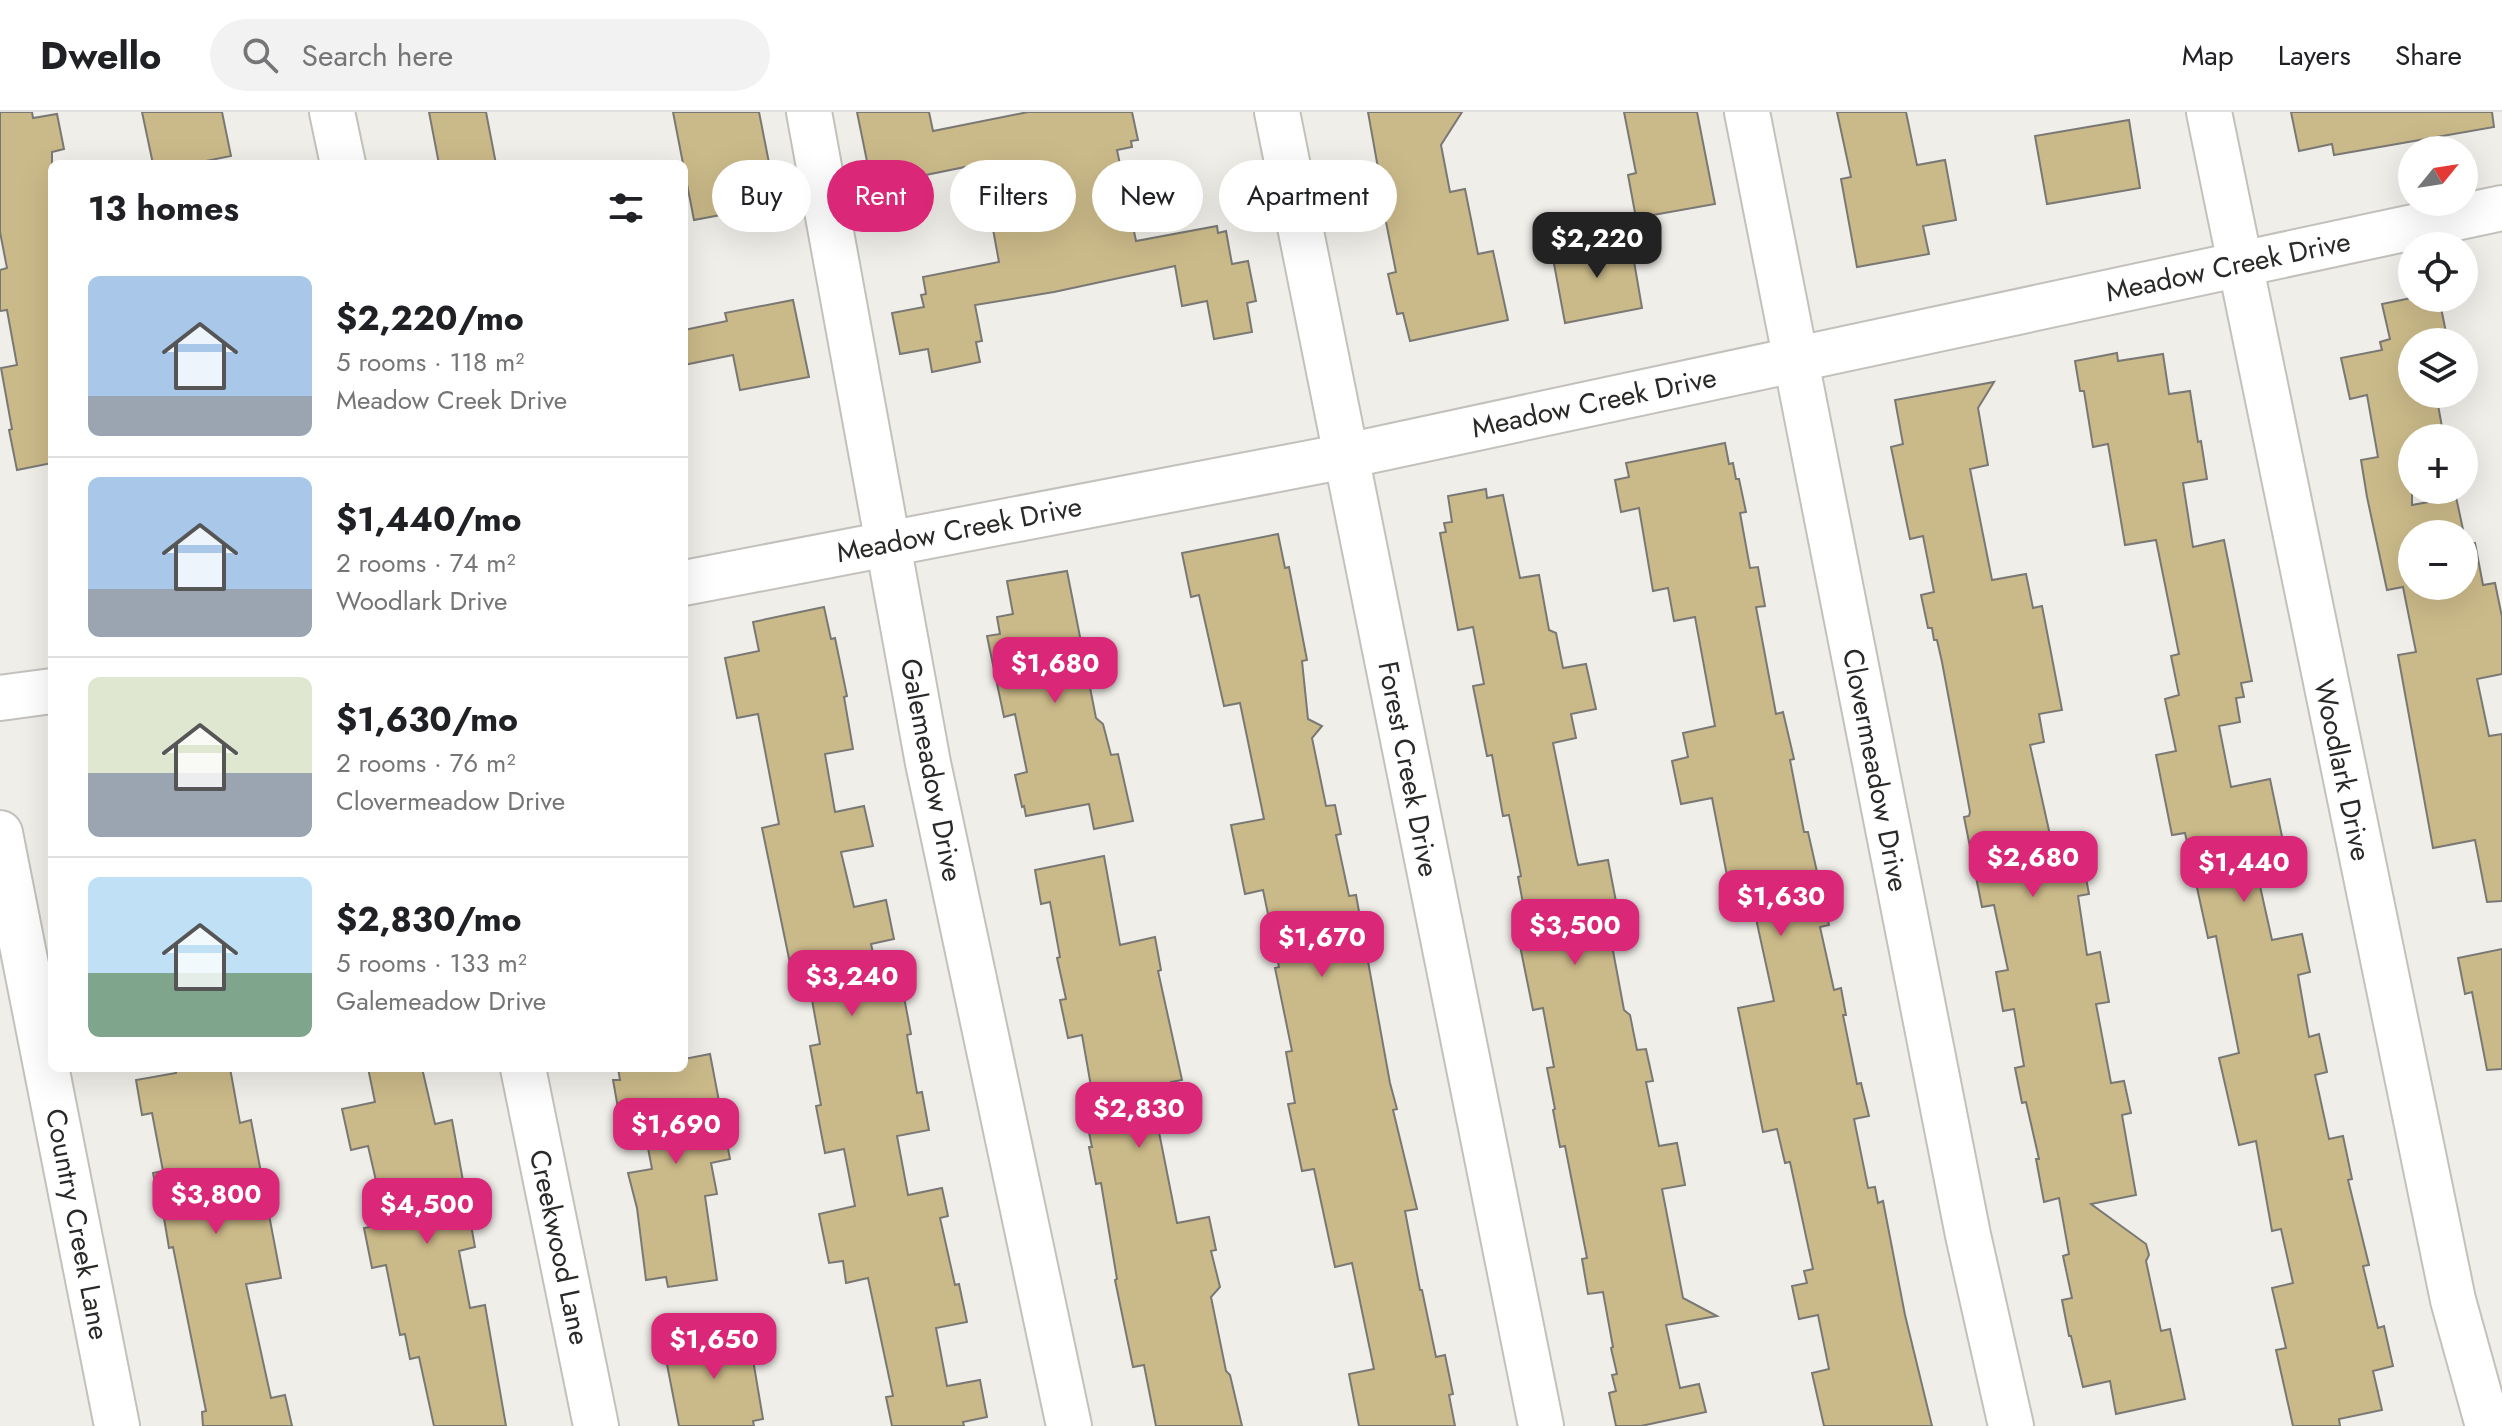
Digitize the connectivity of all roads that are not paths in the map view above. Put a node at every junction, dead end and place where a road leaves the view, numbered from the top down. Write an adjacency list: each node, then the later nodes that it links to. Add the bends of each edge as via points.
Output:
1 (332, 112): 6 (street)
2 (809, 112): 11 (street, Galemeadow Drive)
3 (1277, 112): 10 (street, Forest Creek Drive)
4 (1747, 112): 9 (street, Clovermeadow Drive)
5 (2209, 112): 8 (street, Woodlark Drive)
6 (342, 160)
7 (2502, 208): 8 (street, Meadow Creek Drive)
8 (2239, 264): 9 (street, Meadow Creek Drive); 22 (street, Woodlark Drive, via 2453,1300)
9 (1794, 359): 10 (street, Meadow Creek Drive); 21 (street, Clovermeadow Drive)
10 (1346, 456): 11 (street, Meadow Creek Drive); 20 (street, Forest Creek Drive)
11 (888, 543): 12 (street, Meadow Creek Drive); 19 (street, Galemeadow Drive, via 928,763)
12 (688, 582)
13 (48, 692): 14 (street)
14 (0, 698)
15 (0, 833): 17 (street, Country Creek Lane)
16 (524, 1072): 18 (street, Creekwood Lane)
17 (117, 1426)
18 (596, 1426)
19 (1069, 1426)
20 (1541, 1426)
21 (2011, 1426)
22 (2488, 1426)

